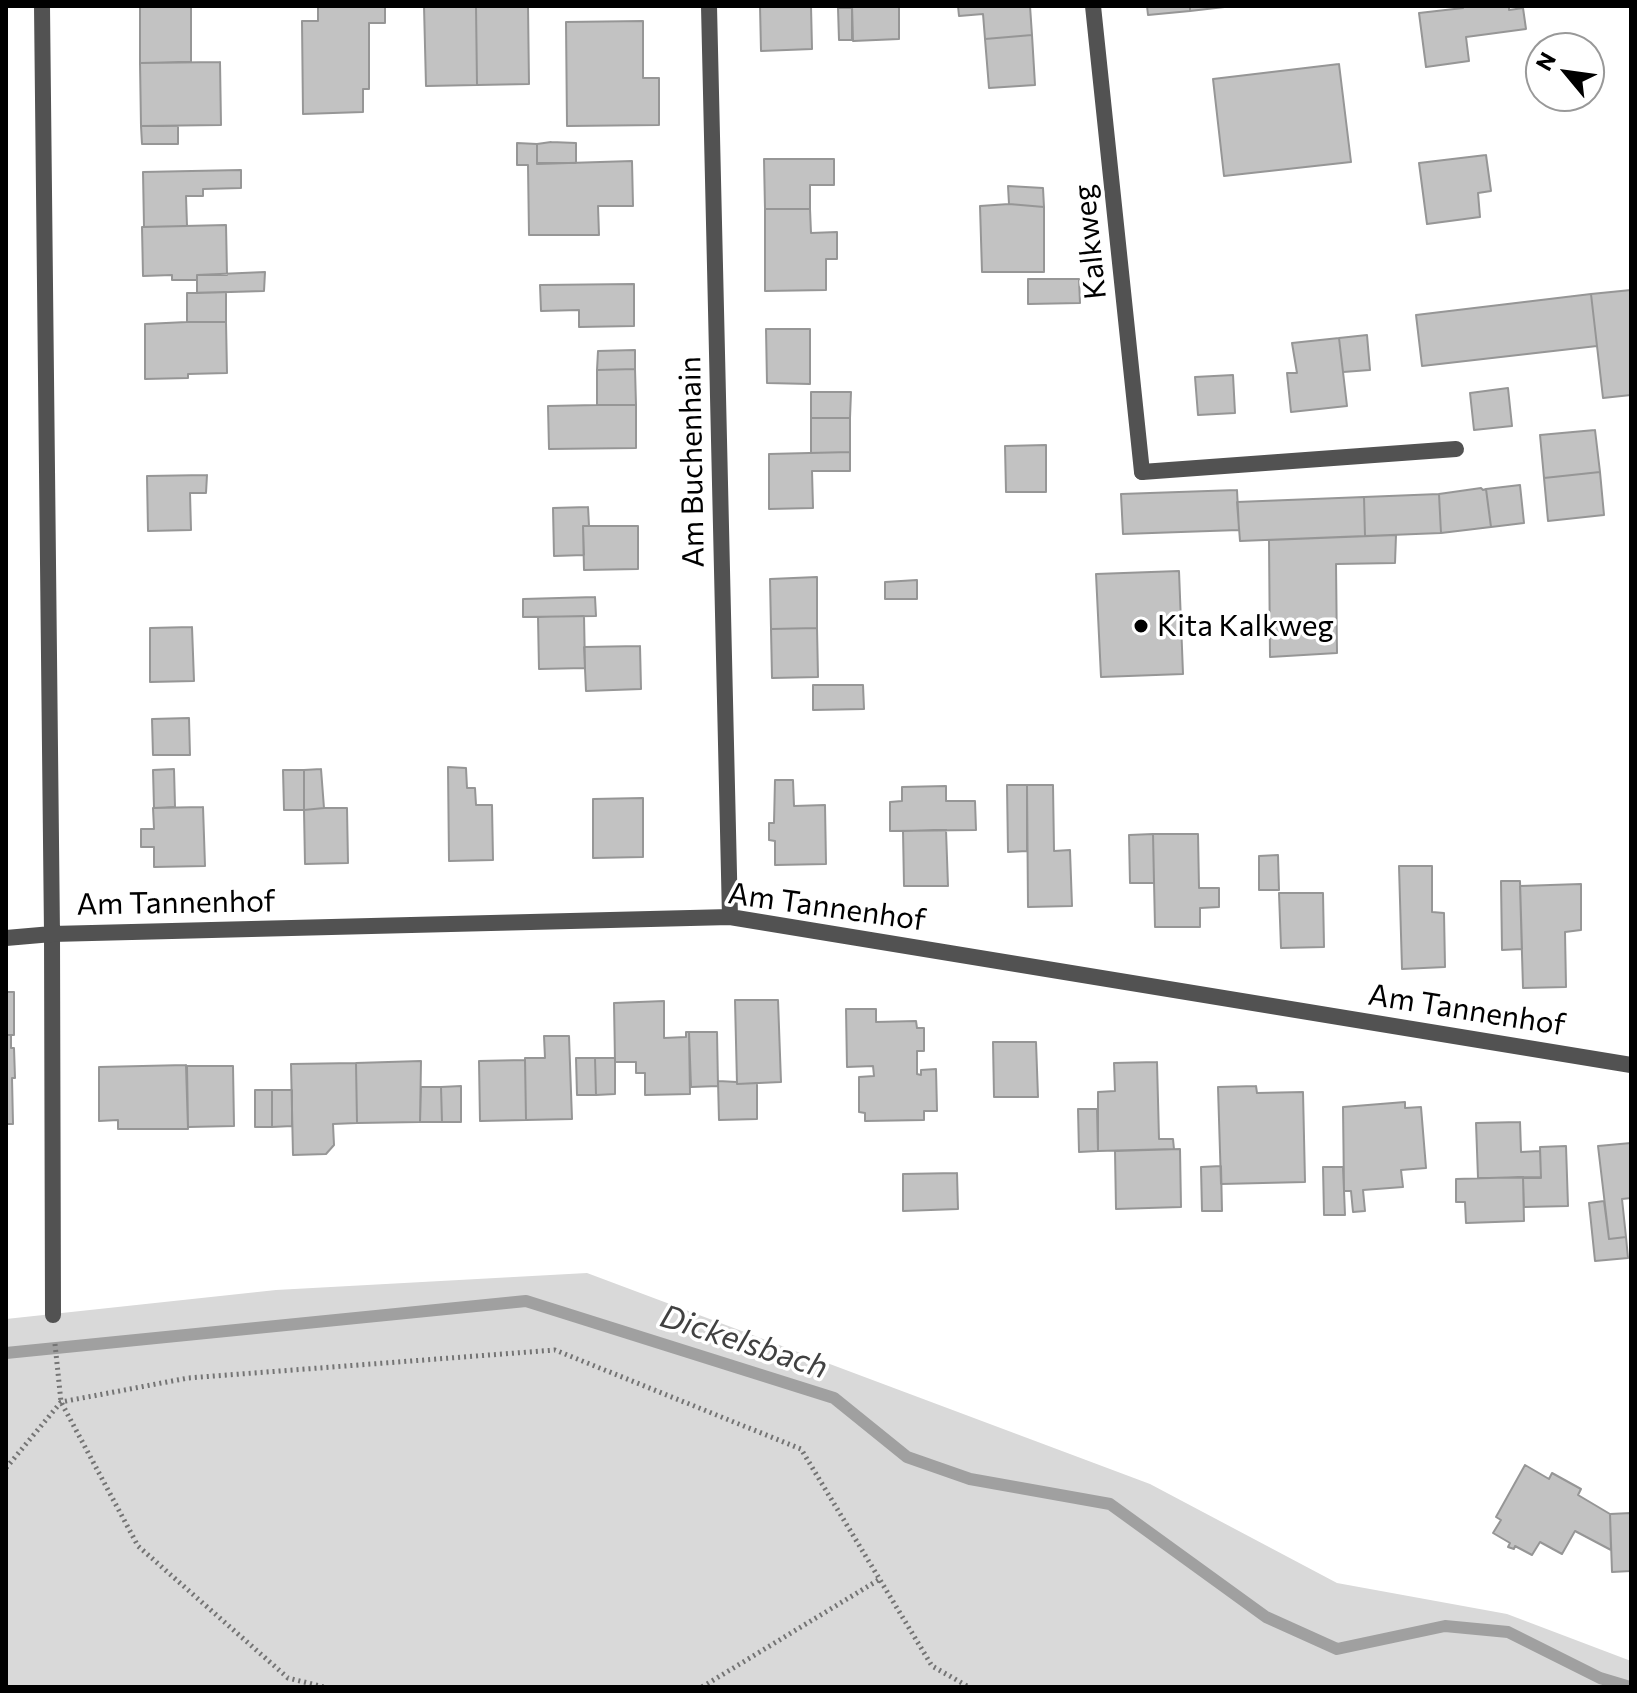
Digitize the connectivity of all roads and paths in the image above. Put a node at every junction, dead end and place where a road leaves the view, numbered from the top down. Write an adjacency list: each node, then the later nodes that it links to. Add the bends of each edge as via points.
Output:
1 (42, 6): 6 (street)
2 (709, 6): 5 (street, Am Buchenhain)
3 (1093, 6): 4 (street, Kalkweg, via 1142,472)
4 (1456, 449)
5 (730, 917): 6 (street, Am Tannenhof); 8 (street, Am Tannenhof)
6 (52, 934): 7 (street, Am Tannenhof); 9 (street)
7 (6, 938)
8 (1631, 1065)
9 (53, 1315)
10 (57, 1375): 11 (path)
11 (61, 1402): 12 (path); 13 (path, via 188,1378 555,1350 801,1449); 14 (path, via 138,1546 288,1678)
12 (6, 1468)
13 (880, 1579): 15 (path); 16 (path, via 932,1666)
14 (324, 1687)
15 (702, 1687)
16 (969, 1687)

